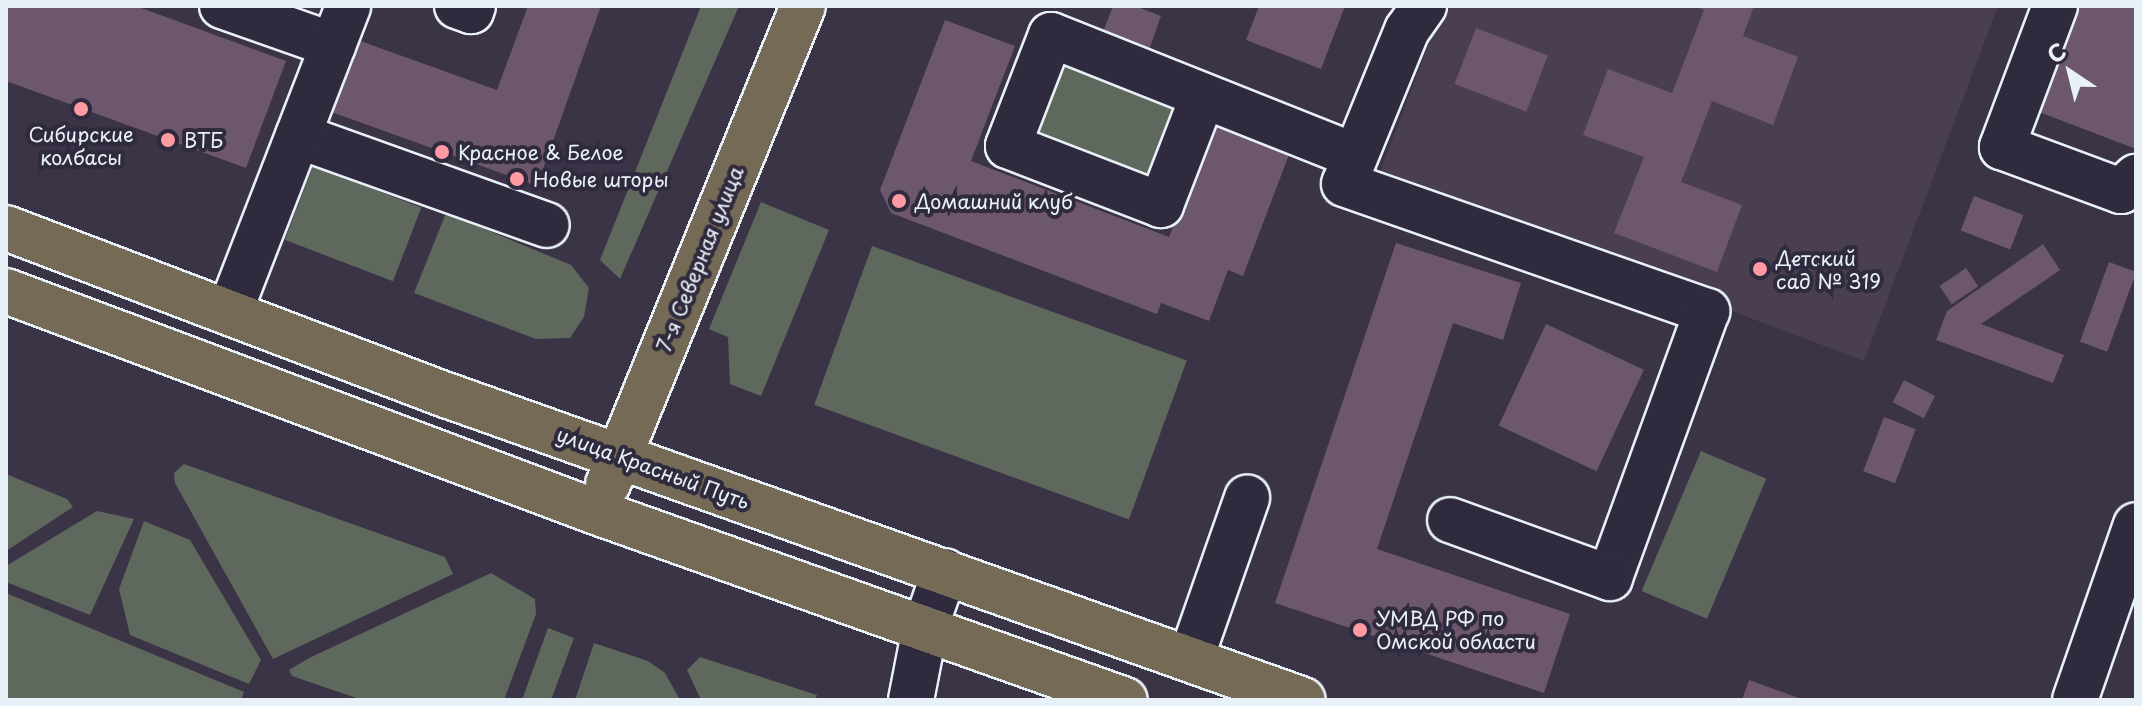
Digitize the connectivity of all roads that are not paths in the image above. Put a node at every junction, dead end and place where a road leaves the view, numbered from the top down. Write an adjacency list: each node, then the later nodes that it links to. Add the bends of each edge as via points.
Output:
1 (222, 6): 7 (street)
2 (457, 6): 3 (street, via 471,11)
3 (473, 6)
4 (803, 6): 16 (main road, 7-я Северная улица)
5 (1424, 6): 10 (street, via 1407,30)
6 (2055, 6): 11 (street, via 2002,147 2121,191)
7 (340, 25): 9 (street)
8 (1203, 96): 8 (street, via 1051,35 1008,146 1161,205); 10 (street)
9 (298, 136): 12 (street); 15 (street)
10 (1353, 155): 19 (street, via 1344,184 1707,311 1610,578)
11 (2136, 177)
12 (547, 225)
13 (6, 228): 15 (main road, улица Красный Путь)
14 (6, 291): 18 (main road)
15 (230, 311): 16 (main road, улица Красный Путь)
16 (619, 456): 18 (main road, 7-я Северная улица); 21 (main road, улица Красный Путь)
17 (1247, 498): 23 (street)
18 (596, 512): 22 (main road)
19 (1450, 520)
20 (2136, 525): 27 (street)
21 (945, 571): 22 (street); 23 (main road, улица Красный Путь)
22 (925, 628): 24 (street); 25 (main road)
23 (1191, 658): 26 (main road, улица Красный Путь)
24 (911, 700)
25 (1125, 700)
26 (1303, 700)
27 (2075, 700)

